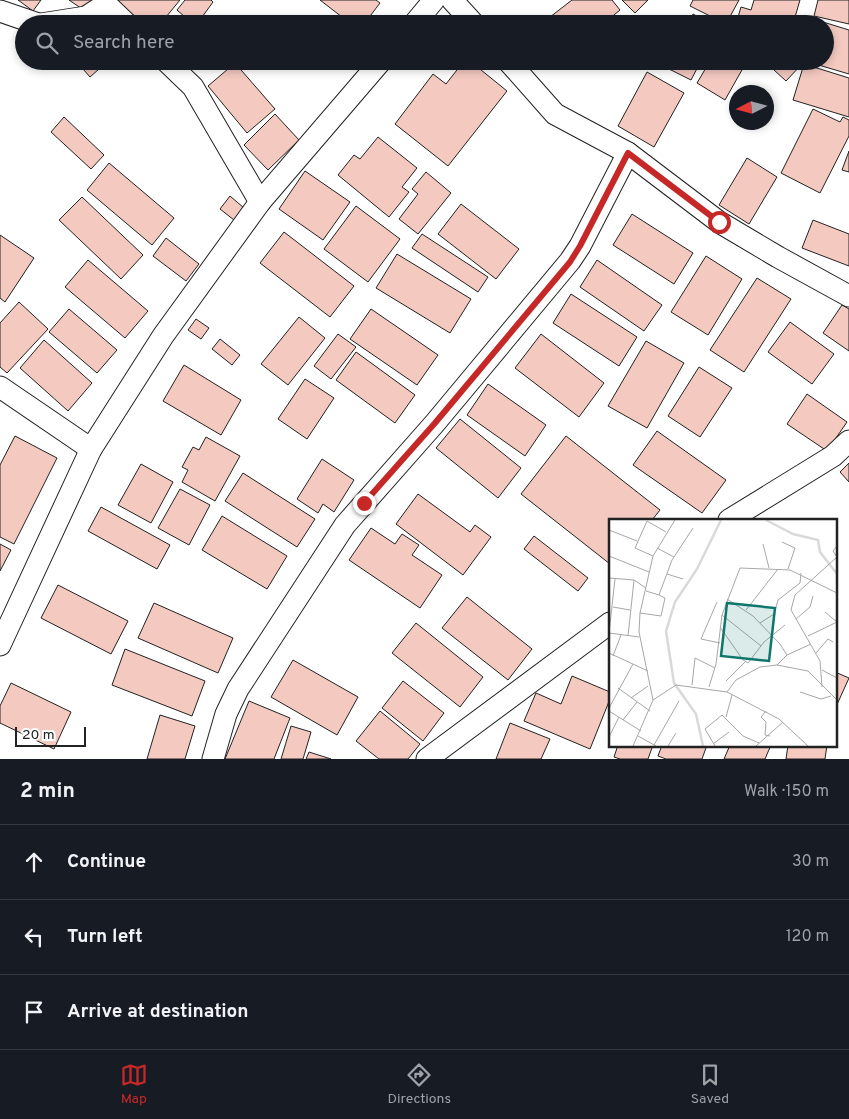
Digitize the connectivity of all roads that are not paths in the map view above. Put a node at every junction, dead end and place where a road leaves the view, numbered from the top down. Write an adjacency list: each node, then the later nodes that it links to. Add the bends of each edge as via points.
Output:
1 (434, 0): 6 (street)
2 (452, 0): 7 (street)
3 (0, 11): 8 (street)
4 (89, 15): 5 (street, via 106,4)
5 (118, 15)
6 (422, 15)
7 (466, 15)
8 (15, 16)
9 (175, 70): 13 (street, via 193,87)
10 (373, 70): 13 (street)
11 (516, 70): 12 (street, via 555,114)
12 (628, 153): 14 (street, via 719,222); 21 (street, via 570,262 345,525 238,689 226,714)
13 (260, 202): 17 (street, via 163,336)
14 (849, 296)
15 (0, 387): 17 (street)
16 (849, 441): 18 (street, via 832,456)
17 (91, 449): 20 (street)
18 (731, 519)
19 (609, 624): 22 (street)
20 (0, 645)
21 (213, 759)
22 (427, 759)

